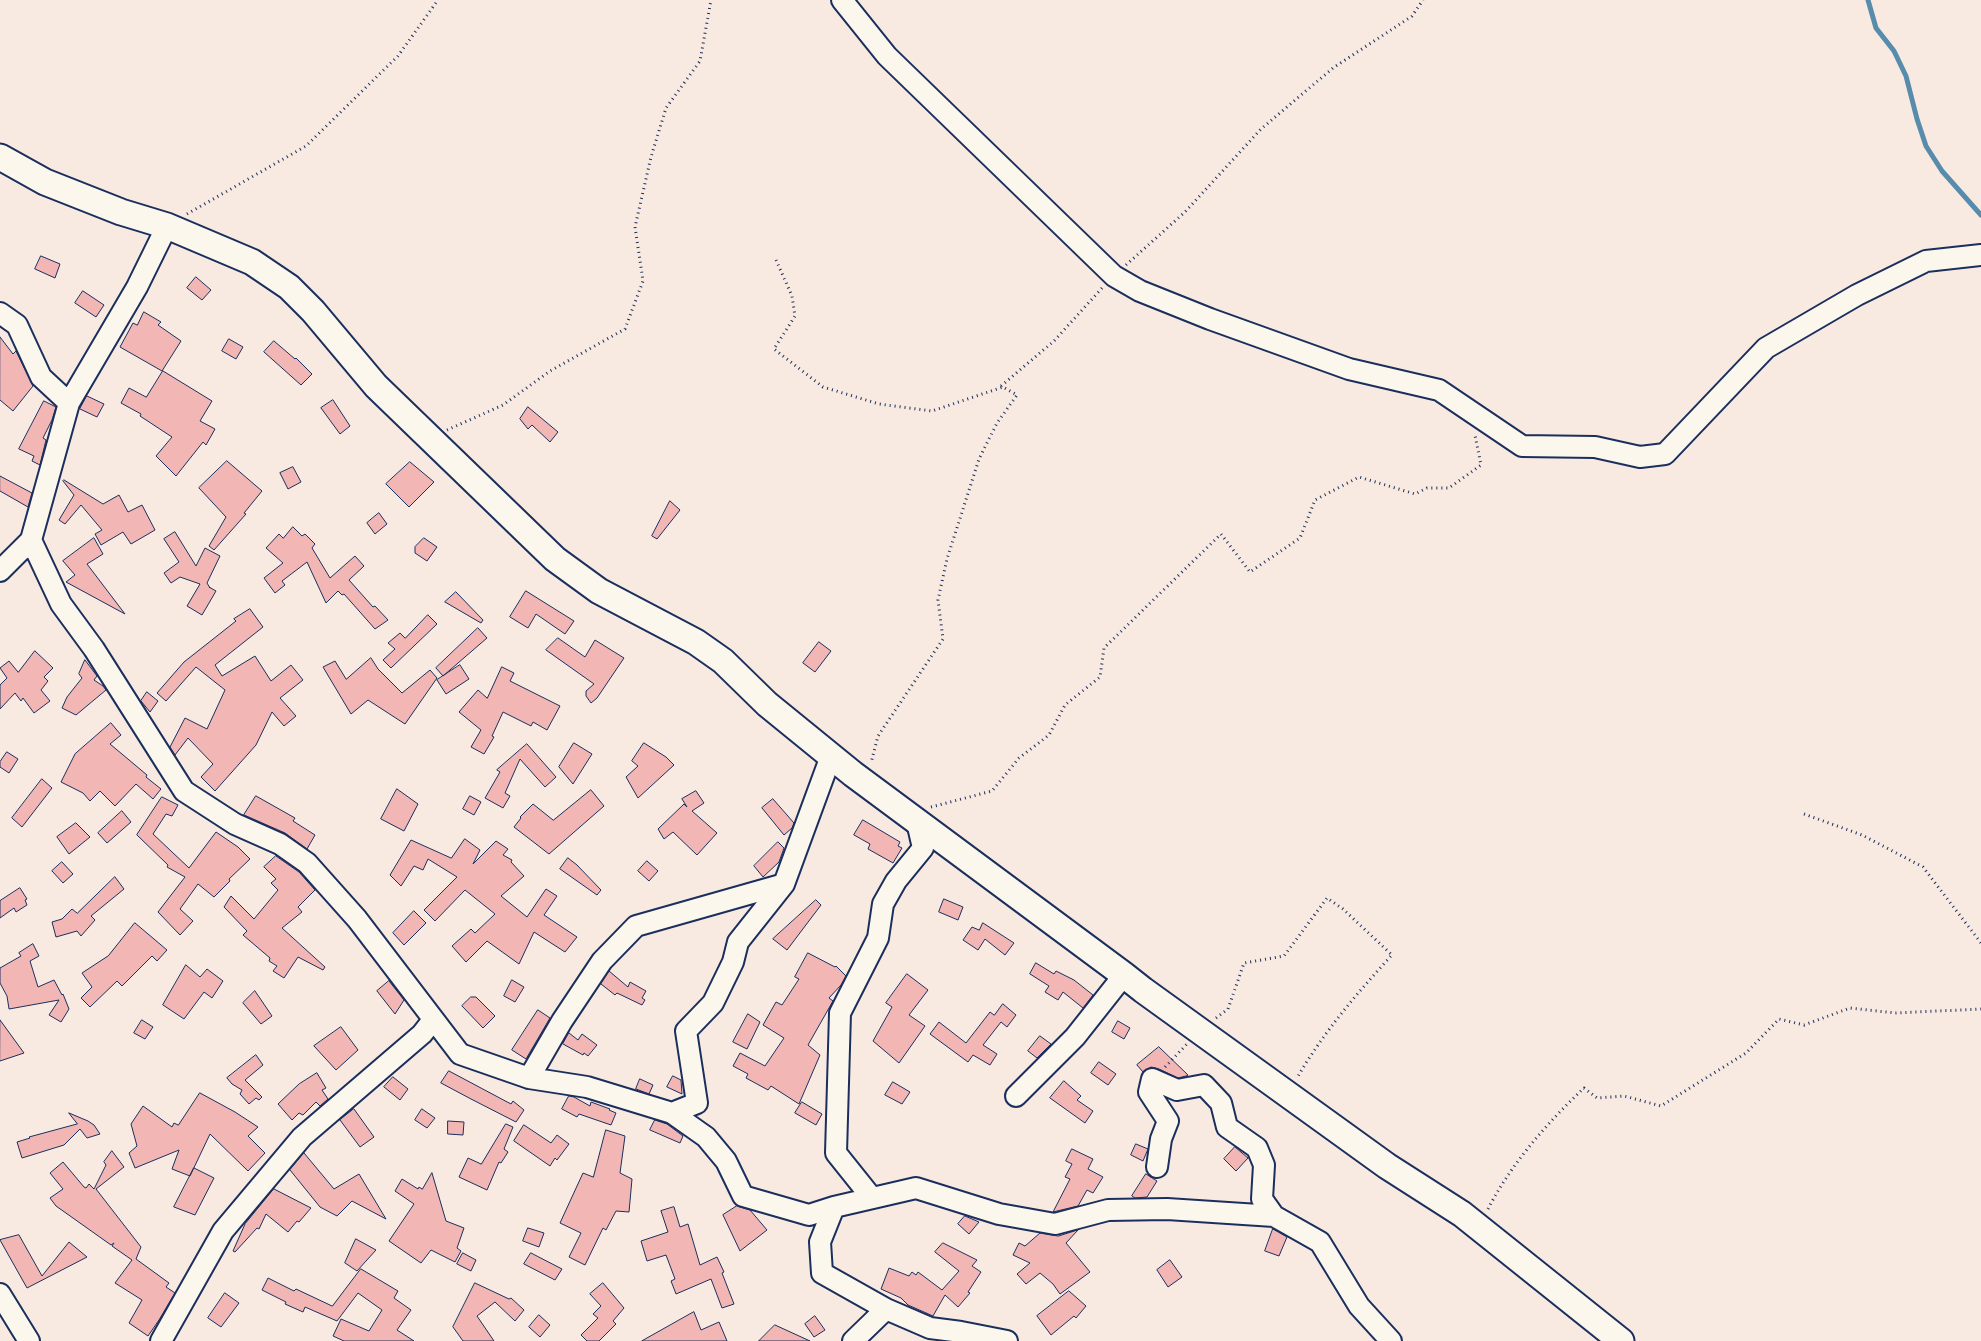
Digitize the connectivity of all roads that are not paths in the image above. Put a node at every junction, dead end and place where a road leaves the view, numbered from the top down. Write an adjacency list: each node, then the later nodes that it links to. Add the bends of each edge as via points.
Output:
1 (842, 0): 4 (street, via 887,56 1114,276 1140,291 1210,319 1349,369 1439,390 1522,446 1595,447 1640,457 1665,454 1766,348 1857,295 1926,261)
2 (0, 157): 3 (main road, via 45,182 121,212)
3 (168, 226): 6 (street, via 137,287); 10 (main road, via 252,262 288,287 313,311 376,386 555,559 599,591 696,642)
4 (1981, 255)
5 (0, 313): 6 (street, via 17,325 41,377)
6 (69, 403): 7 (street)
7 (31, 540): 8 (street); 9 (street); 14 (street, via 61,604 94,649 184,791 235,824 280,844 307,863 357,919)
8 (0, 571)
9 (0, 574)
10 (831, 756): 11 (main road); 12 (street)
11 (917, 822): 13 (main road); 19 (street, via 923,848 896,881 883,904 878,938 840,1013 836,1153)
12 (784, 884): 15 (street, via 636,926 602,961); 17 (street, via 738,942 733,962 713,1003 686,1031 697,1103)
13 (1124, 974): 16 (street, via 1075,1036); 29 (main road, via 1387,1166 1462,1214)
14 (433, 1020): 15 (street, via 460,1054); 25 (street, via 422,1034 302,1137 223,1231)
15 (529, 1078): 17 (street, via 587,1087)
16 (1016, 1096)
17 (672, 1113): 20 (street, via 706,1137 726,1161 743,1196 809,1215)
18 (1156, 1167): 21 (street, via 1168,1121 1149,1092 1152,1079 1177,1090 1204,1085 1221,1103 1227,1127 1257,1148 1264,1165 1262,1199)
19 (872, 1198): 20 (street); 21 (street, via 916,1188 999,1214 1055,1224 1108,1210 1167,1209)
20 (834, 1207): 23 (street, via 820,1242 822,1273)
21 (1274, 1216): 28 (street, via 1320,1242 1359,1306)
22 (0, 1294): 24 (street)
23 (886, 1309): 26 (street); 27 (street, via 930,1328)
24 (29, 1341)
25 (160, 1341)
26 (853, 1341)
27 (1007, 1341)
28 (1391, 1341)
29 (1621, 1341)

